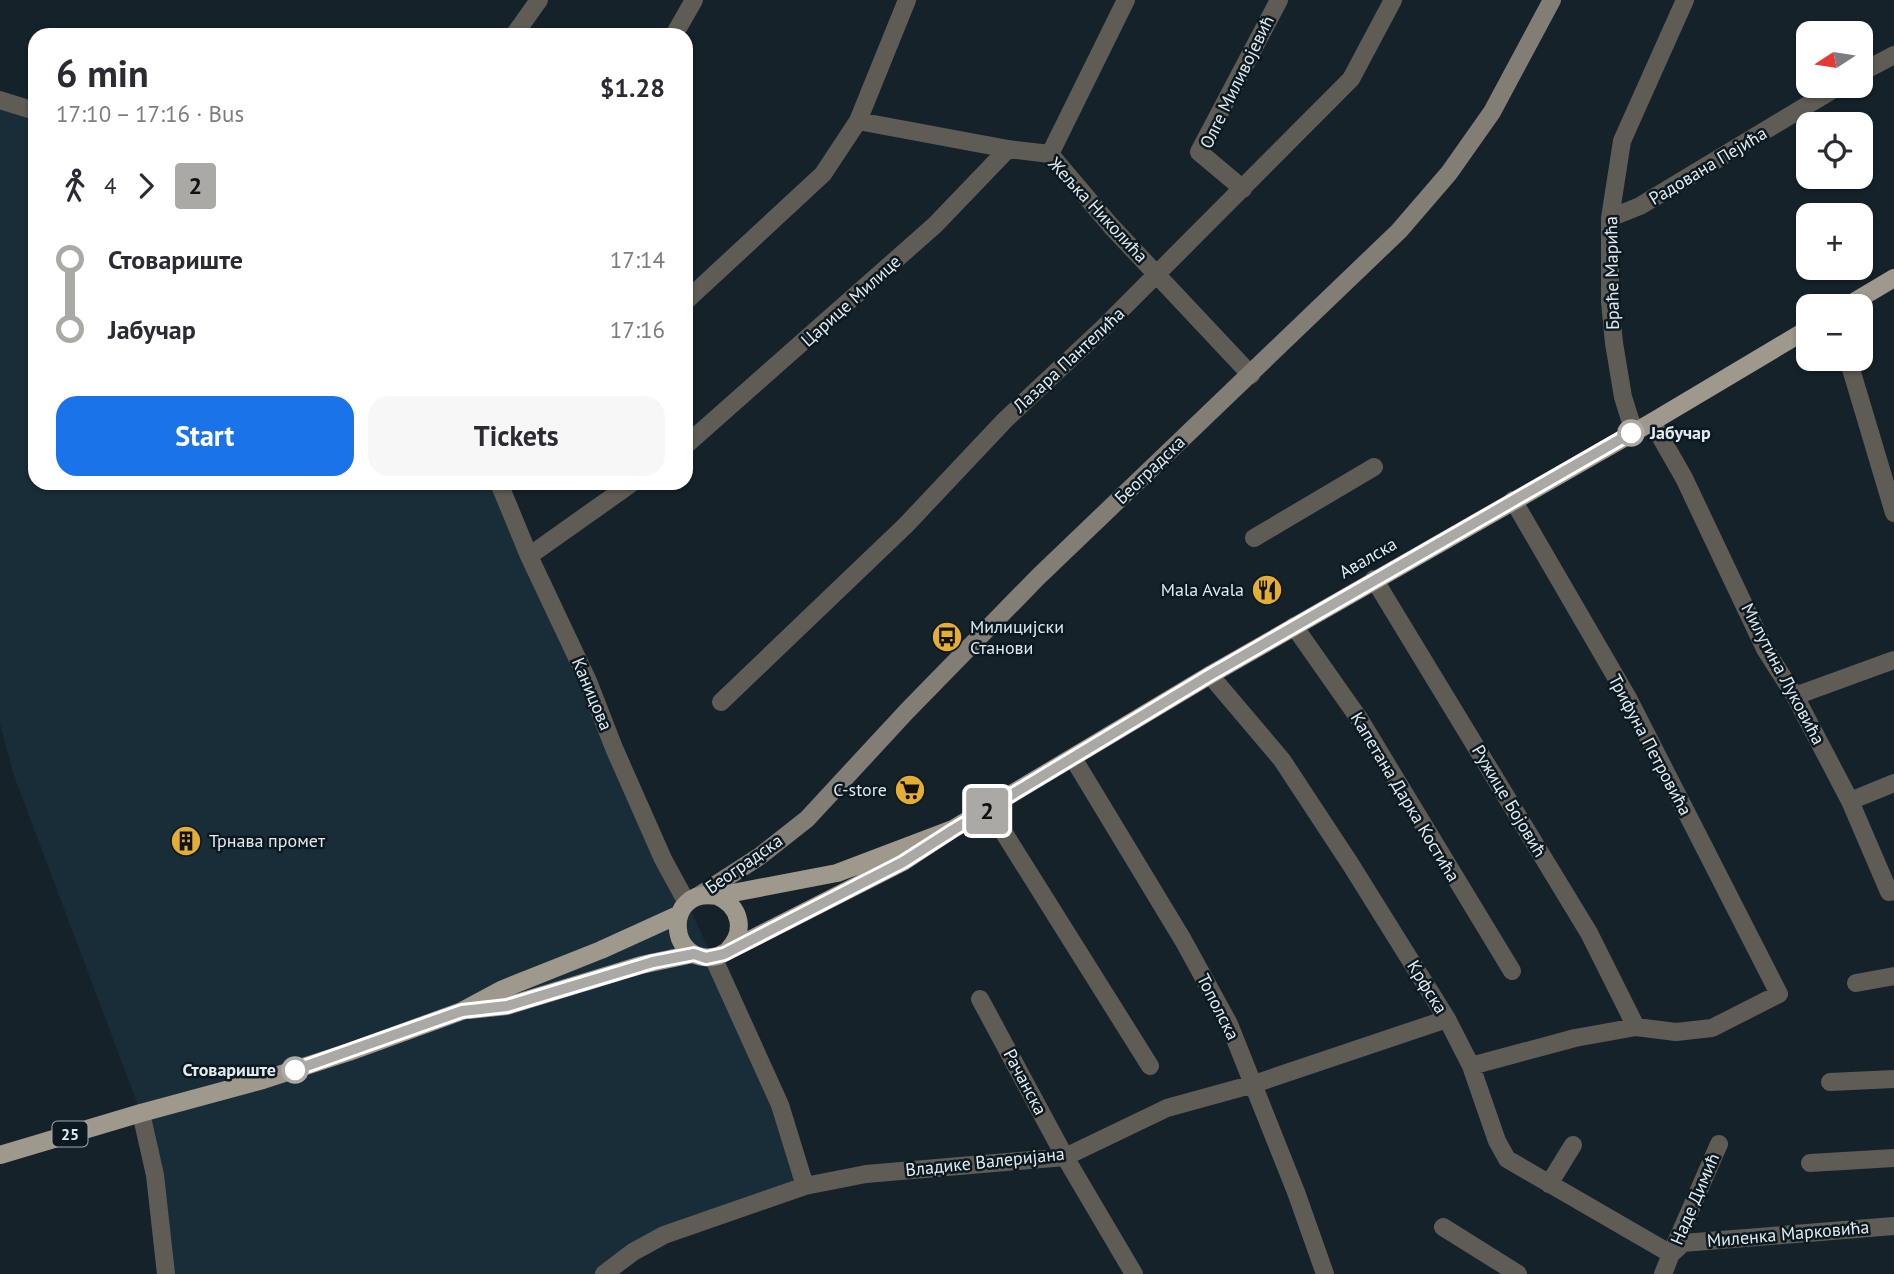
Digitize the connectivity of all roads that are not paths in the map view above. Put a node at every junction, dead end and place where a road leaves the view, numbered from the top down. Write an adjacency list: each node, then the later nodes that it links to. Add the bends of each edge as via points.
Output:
1 (539, 0): 9 (street)
2 (694, 0): 10 (street)
3 (907, 0): 16 (street)
4 (1126, 0): 18 (street)
5 (1279, 0): 19 (street, Олге Миливојевић, via 1199,152)
6 (1393, 0): 19 (street, Лазара Пантелића, via 1351,79)
7 (1552, 0): 27 (street, Београдска, via 1492,112 1450,173 1399,231)
8 (1685, 0): 20 (street, Браће Марића, via 1622,141)
9 (519, 28)
10 (678, 28)
11 (1894, 55): 12 (street)
12 (1873, 66)
13 (1819, 98): 20 (street, Радована Пејића, via 1640,206)
14 (0, 100): 15 (street)
15 (28, 109)
16 (858, 121): 17 (street, Жељка Николића); 23 (street, via 822,174)
17 (1008, 149): 18 (street, Жељка Николића); 30 (street, Царице Милице, via 935,225)
18 (1050, 154): 21 (street, Жељка Николића)
19 (1243, 189): 21 (street, Лазара Пантелића)
20 (1610, 218): 29 (street, Браће Марића, via 1614,343)
21 (1158, 274): 27 (street, Жељка Николића); 43 (street, Лазара Пантелића)
22 (1894, 278): 24 (main road)
23 (693, 294)
24 (1867, 294)
25 (1796, 336): 28 (main road, Авалска / 25)
26 (1852, 371): 35 (street)
27 (1251, 375): 51 (street, Београдска, via 1038,577 807,819)
28 (1652, 422): 29 (main road, Авалска / 25); 42 (street, Милутина Луковића, via 1685,478 1765,649)
29 (1634, 432): 34 (main road, Авалска / 25)
30 (693, 439)
31 (1374, 467): 36 (street)
32 (502, 490): 37 (street, Каницова)
33 (622, 490): 37 (street)
34 (1513, 500): 38 (main road, Авалска / 25); 60 (street, Трифуна Петровића, via 1628,698 1779,994 1712,1028 1676,1032)
35 (1894, 513)
36 (1254, 538)
37 (529, 556): 51 (street, Каницова, via 663,859)
38 (1374, 579): 39 (main road, Авалска / 25); 60 (street, Ружице Бојовић, via 1589,933)
39 (1294, 626): 41 (main road, Авалска / 25); 54 (street, Капетана Дарка Костића, via 1360,720)
40 (1894, 660): 42 (street)
41 (1210, 675): 44 (main road, Авалска / 25); 59 (street, Крфска, via 1282,760)
42 (1795, 696): 46 (street, Милутина Луковића)
43 (721, 702)
44 (1073, 758): 47 (main road, Авалска / 25); 65 (street, Тополска, via 1183,940 1229,1024)
45 (1894, 783): 46 (street)
46 (1850, 801): 49 (street, Милутина Луковића)
47 (989, 809): 48 (main road, Авалска / 25); 61 (street)
48 (953, 830): 50 (main road, 25, via 837,873); 53 (main road, 25, via 903,862)
49 (1892, 891)
50 (717, 896): 51 (main road, 25); 53 (main road, via 729,902 739,920 737,940)
51 (688, 905): 52 (main road, via 678,933); 58 (main road, 25, via 620,942 503,989)
52 (694, 954): 53 (main road, 25); 58 (main road, 25, via 641,965 507,1006)
53 (721, 954): 74 (street, via 780,1105)
54 (1512, 971)
55 (1894, 976): 56 (street)
56 (1856, 983)
57 (980, 999): 70 (street, Рачанска)
58 (462, 1011): 66 (main road, 25, via 295,1070)
59 (1447, 1019): 62 (street, Крфска); 65 (street, Владике Валеријана)
60 (1636, 1027): 62 (street)
61 (1150, 1066)
62 (1471, 1066): 73 (street, Крфска, via 1507,1159)
63 (1894, 1079): 64 (street)
64 (1830, 1083)
65 (1254, 1084): 70 (street, Владике Валеријана, via 1167,1108); 83 (street, Тополска)
66 (141, 1113): 69 (main road, 25); 79 (street, via 155,1175)
67 (1719, 1144): 77 (street, Наде Димић)
68 (1573, 1145): 73 (street)
69 (0, 1155)
70 (1065, 1157): 74 (street, Владике Валеријана, via 866,1174); 82 (street, Рачанска)
71 (1894, 1158): 72 (street)
72 (1810, 1163)
73 (1549, 1184): 77 (street, Крфска)
74 (805, 1186): 78 (street, Владике Валеријана, via 664,1235)
75 (1894, 1226): 77 (street, Миленка Марковића)
76 (1443, 1227): 84 (street)
77 (1677, 1249): 85 (street, Наде Димић)
78 (633, 1252): 80 (street, Владике Валеријана); 81 (street)
79 (166, 1274)
80 (604, 1274)
81 (623, 1274)
82 (1134, 1274)
83 (1325, 1274)
84 (1518, 1274)
85 (1663, 1274)

